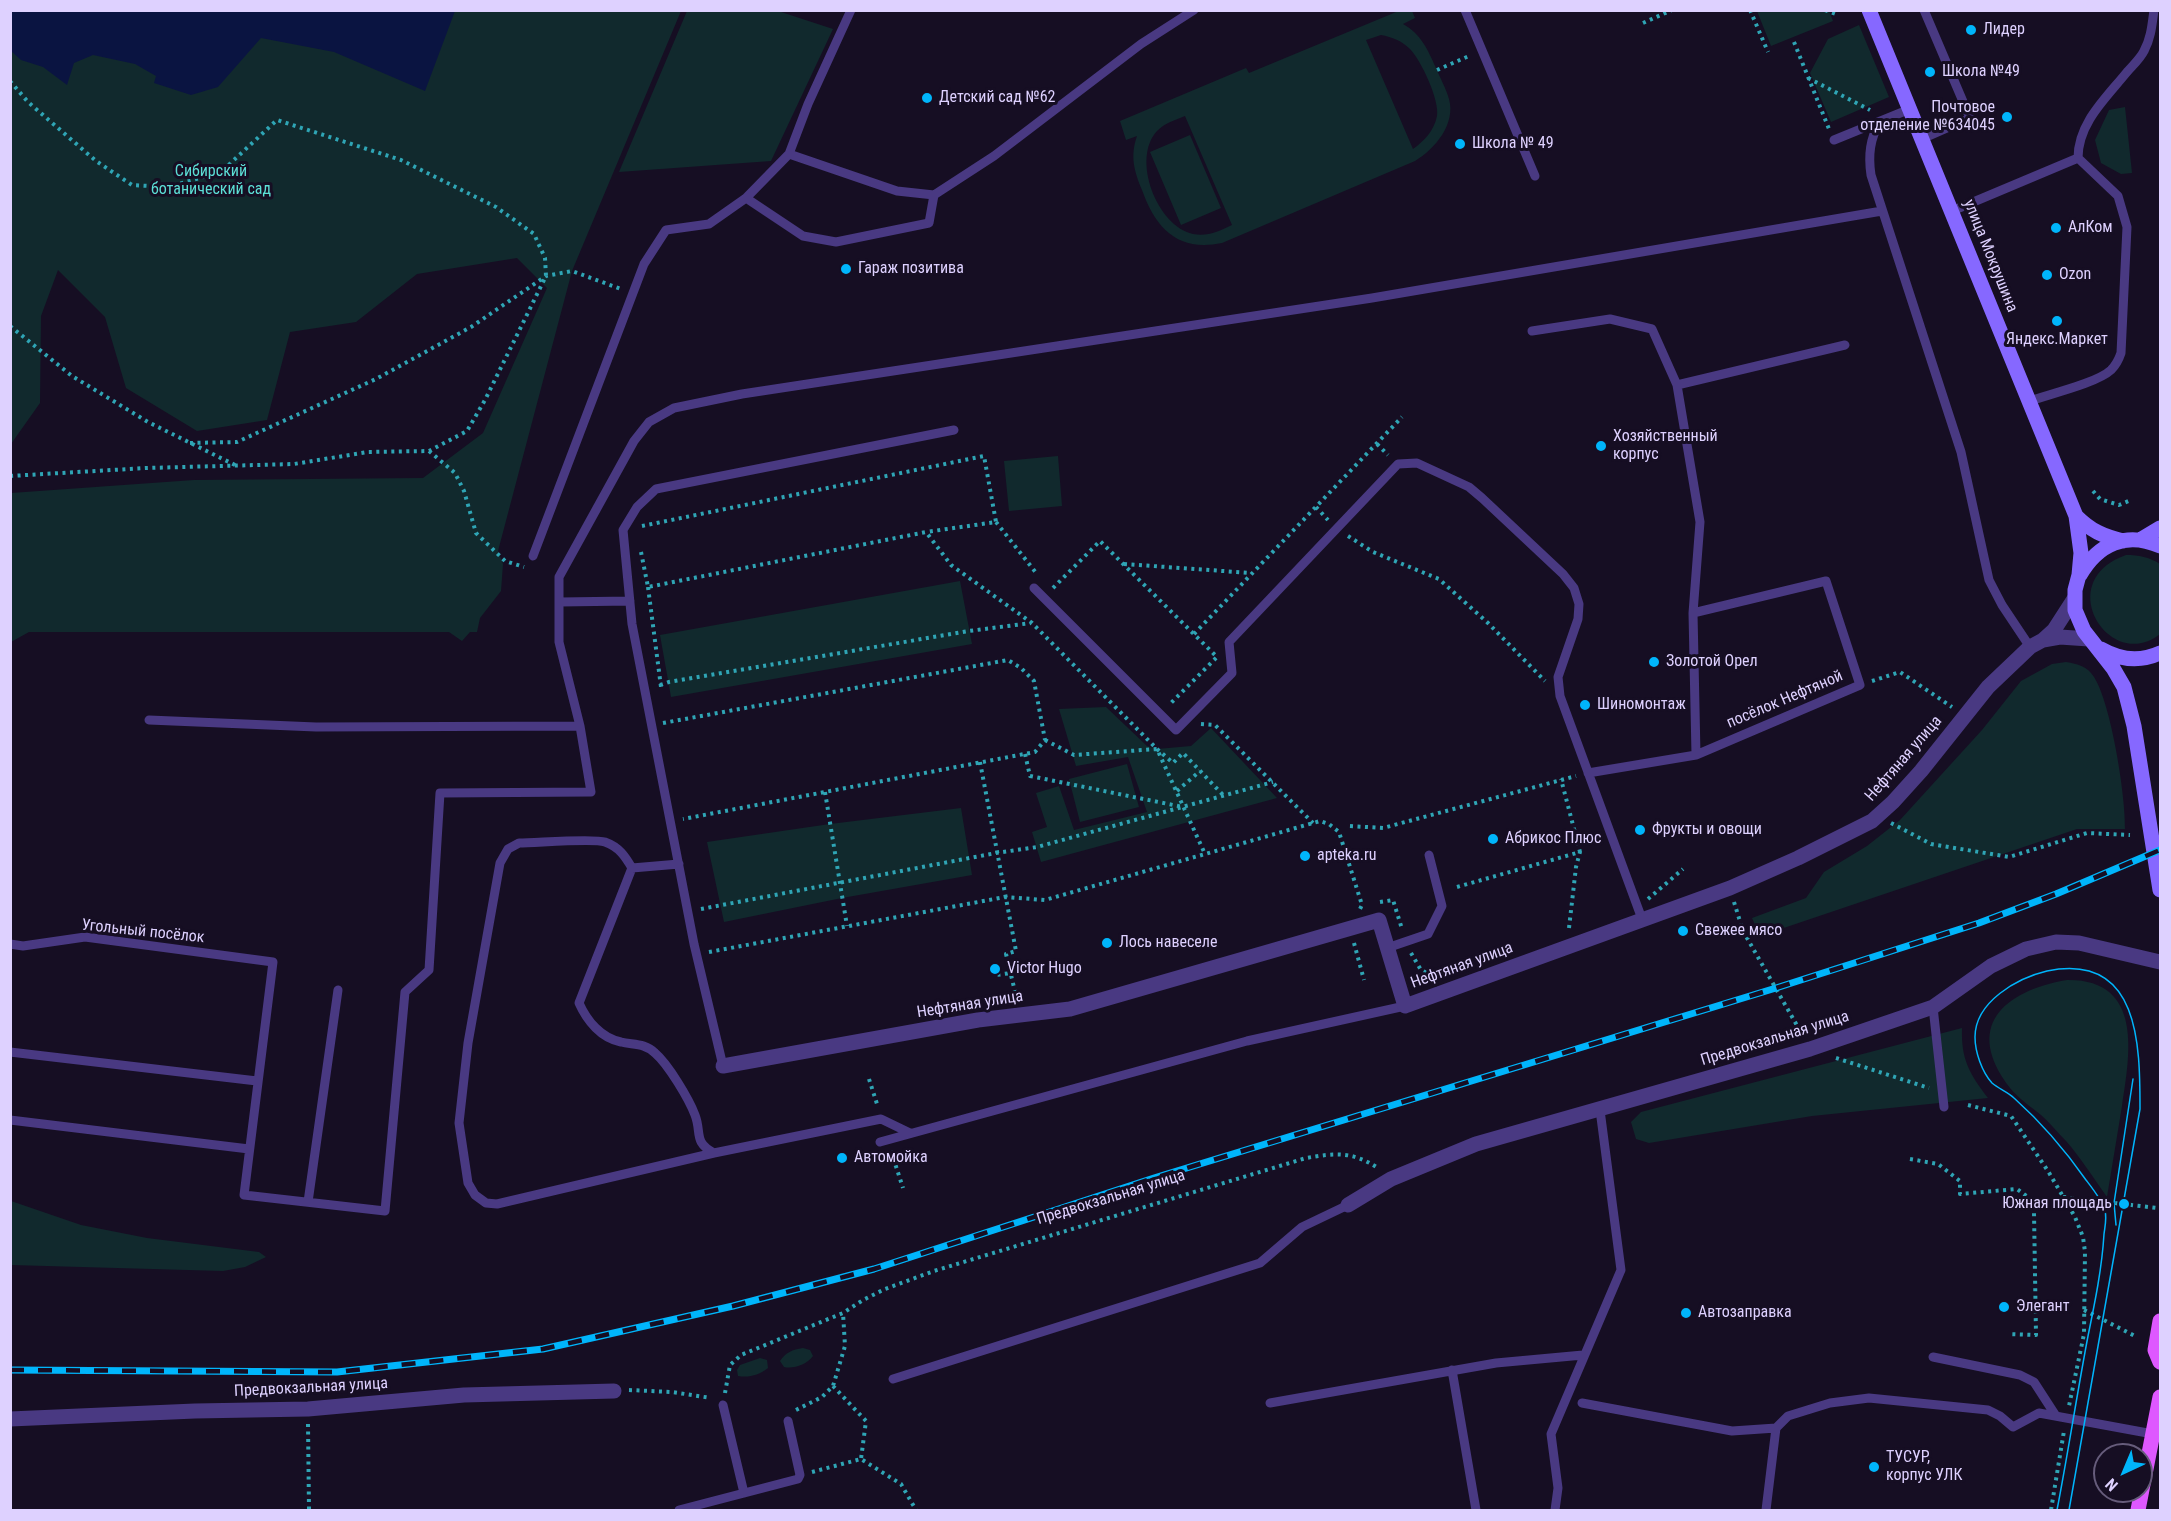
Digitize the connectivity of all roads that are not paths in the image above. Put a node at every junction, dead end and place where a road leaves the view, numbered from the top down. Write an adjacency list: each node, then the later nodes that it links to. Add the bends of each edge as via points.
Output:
1 (851, 10): 11 (lane)
2 (1194, 10): 14 (lane, via 1141,44 994,156)
3 (1465, 10): 13 (lane)
4 (1869, 10): 7 (street, улица Мокрушина)
5 (1924, 10): 9 (lane, via 1970,118)
6 (2154, 10): 12 (lane, via 2151,37 2143,54 2084,128)
7 (1910, 109): 8 (lane); 9 (street, улица Мокрушина)
8 (1878, 117): 10 (lane); 16 (lane, via 1869,160)
9 (1922, 139): 17 (street, улица Мокрушина)
10 (1834, 140)
11 (789, 154): 14 (lane, via 897,191); 15 (lane)
12 (2078, 158): 17 (lane); 21 (lane, via 2118,196 2127,227 2121,353 2111,370 2100,377)
13 (1535, 176)
14 (934, 195): 15 (lane, via 929,223 836,242 803,236)
15 (746, 198): 28 (lane, via 708,224 666,230 644,264)
16 (1882, 211): 33 (lane, via 1372,298 674,408 649,422 634,441 559,577); 35 (lane, via 1960,452 1989,580 2002,605)
17 (1952, 211): 21 (street, улица Мокрушина)
18 (1532, 331): 20 (lane, via 1610,319 1652,329)
19 (1845, 345): 20 (lane)
20 (1677, 385): 34 (lane, via 1700,522)
21 (2030, 401): 23 (street, улица Мокрушина)
22 (954, 430): 32 (lane, via 656,489 637,507 622,530)
23 (2076, 516): 25 (street, via 2096,533); 29 (street, улица Мокрушина, via 2081,553)
24 (2160, 528): 26 (street)
25 (2123, 540): 26 (street); 29 (street, via 2097,552)
26 (2140, 540): 27 (street)
27 (2160, 546)
28 (533, 556)
29 (2079, 575): 31 (street)
30 (1034, 588): 41 (lane, via 1176,730 1232,673 1229,642 1398,464 1417,463 1482,498 1574,588 1578,619 1558,677 1560,696)
31 (2074, 599): 35 (street, Нефтяная улица, via 2062,620); 36 (street, via 2078,621)
32 (630, 601): 33 (lane); 43 (lane)
33 (560, 602): 39 (lane, via 559,642)
34 (1693, 613): 40 (lane); 40 (lane, посёлок Нефтяной, via 1826,581 1860,685)
35 (2037, 643): 36 (street, via 2060,637); 46 (street, Нефтяная улица, via 1988,687 1921,771 1877,816 1730,888)
36 (2094, 643): 37 (street, via 2111,655 2126,659); 45 (street, via 2124,687 2129,705)
37 (2160, 653)
38 (148, 720): 39 (lane, via 316,728)
39 (580, 726): 63 (lane, via 591,792 440,793 429,970 405,992 385,1211)
40 (1696, 755): 41 (lane, посёлок Нефтяной)
41 (1588, 773): 46 (lane)
42 (1429, 855): 48 (lane, via 1442,906 1428,934)
43 (679, 864): 44 (lane); 54 (lane)
44 (632, 868): 62 (lane, via 579,1003 584,1016 597,1030 620,1042 638,1043 654,1051 695,1116 699,1140); 62 (lane, via 625,855 603,841 519,843 508,849 500,864 468,1043 459,1124 468,1183 480,1199 497,1204)
45 (2160, 890)
46 (1642, 919): 51 (street, Нефтяная улица)
47 (10, 944): 55 (lane, Угольный посёлок, via 23,946 85,938 273,962)
48 (1387, 948): 51 (street, Нефтяная улица); 54 (street, Нефтяная улица, via 1379,920 1353,921 1070,1009 1019,1008 978,1020)
49 (2160, 962): 52 (street, Предвокзальная улица, via 2079,942 2055,942 2026,949 1991,966)
50 (338, 990): 63 (lane)
51 (1405, 1006): 59 (lane, via 1247,1041)
52 (1933, 1007): 56 (lane); 57 (street, Предвокзальная улица)
53 (10, 1052): 55 (lane)
54 (723, 1066)
55 (257, 1081): 61 (lane)
56 (1944, 1107)
57 (1600, 1110): 64 (street, Предвокзальная улица, via 1476,1144 1391,1179); 66 (lane, via 1621,1270)
58 (10, 1120): 61 (lane)
59 (910, 1133): 60 (lane); 62 (lane, via 881,1119)
60 (880, 1142)
61 (249, 1149): 63 (lane, via 244,1195)
62 (714, 1153)
63 (308, 1202)
64 (1348, 1205): 70 (lane, via 1302,1227 1260,1263)
65 (2160, 1321): 68 (main road, via 2155,1350)
66 (1583, 1355): 69 (lane); 85 (lane, via 1551,1434 1557,1488)
67 (1933, 1357): 76 (lane, via 2020,1375 2034,1382)
68 (2160, 1362)
69 (1452, 1370): 73 (lane); 84 (lane)
70 (893, 1379)
71 (614, 1391): 77 (street, Предвокзальная улица, via 464,1395 308,1409)
72 (2160, 1397): 80 (main road)
73 (1270, 1403)
74 (1582, 1403): 79 (lane, via 1732,1431)
75 (723, 1405): 82 (lane)
76 (2062, 1417): 79 (lane, via 2039,1413 2013,1427 1988,1410 1869,1398 1830,1403 1788,1416); 80 (lane)
77 (10, 1419)
78 (788, 1421): 82 (lane, via 801,1475)
79 (1776, 1428): 86 (lane)
80 (2157, 1432): 81 (main road)
81 (2155, 1454): 87 (main road)
82 (744, 1494): 83 (lane)
83 (679, 1510)
84 (1476, 1510)
85 (1555, 1510)
86 (1766, 1510)
87 (2138, 1510)

